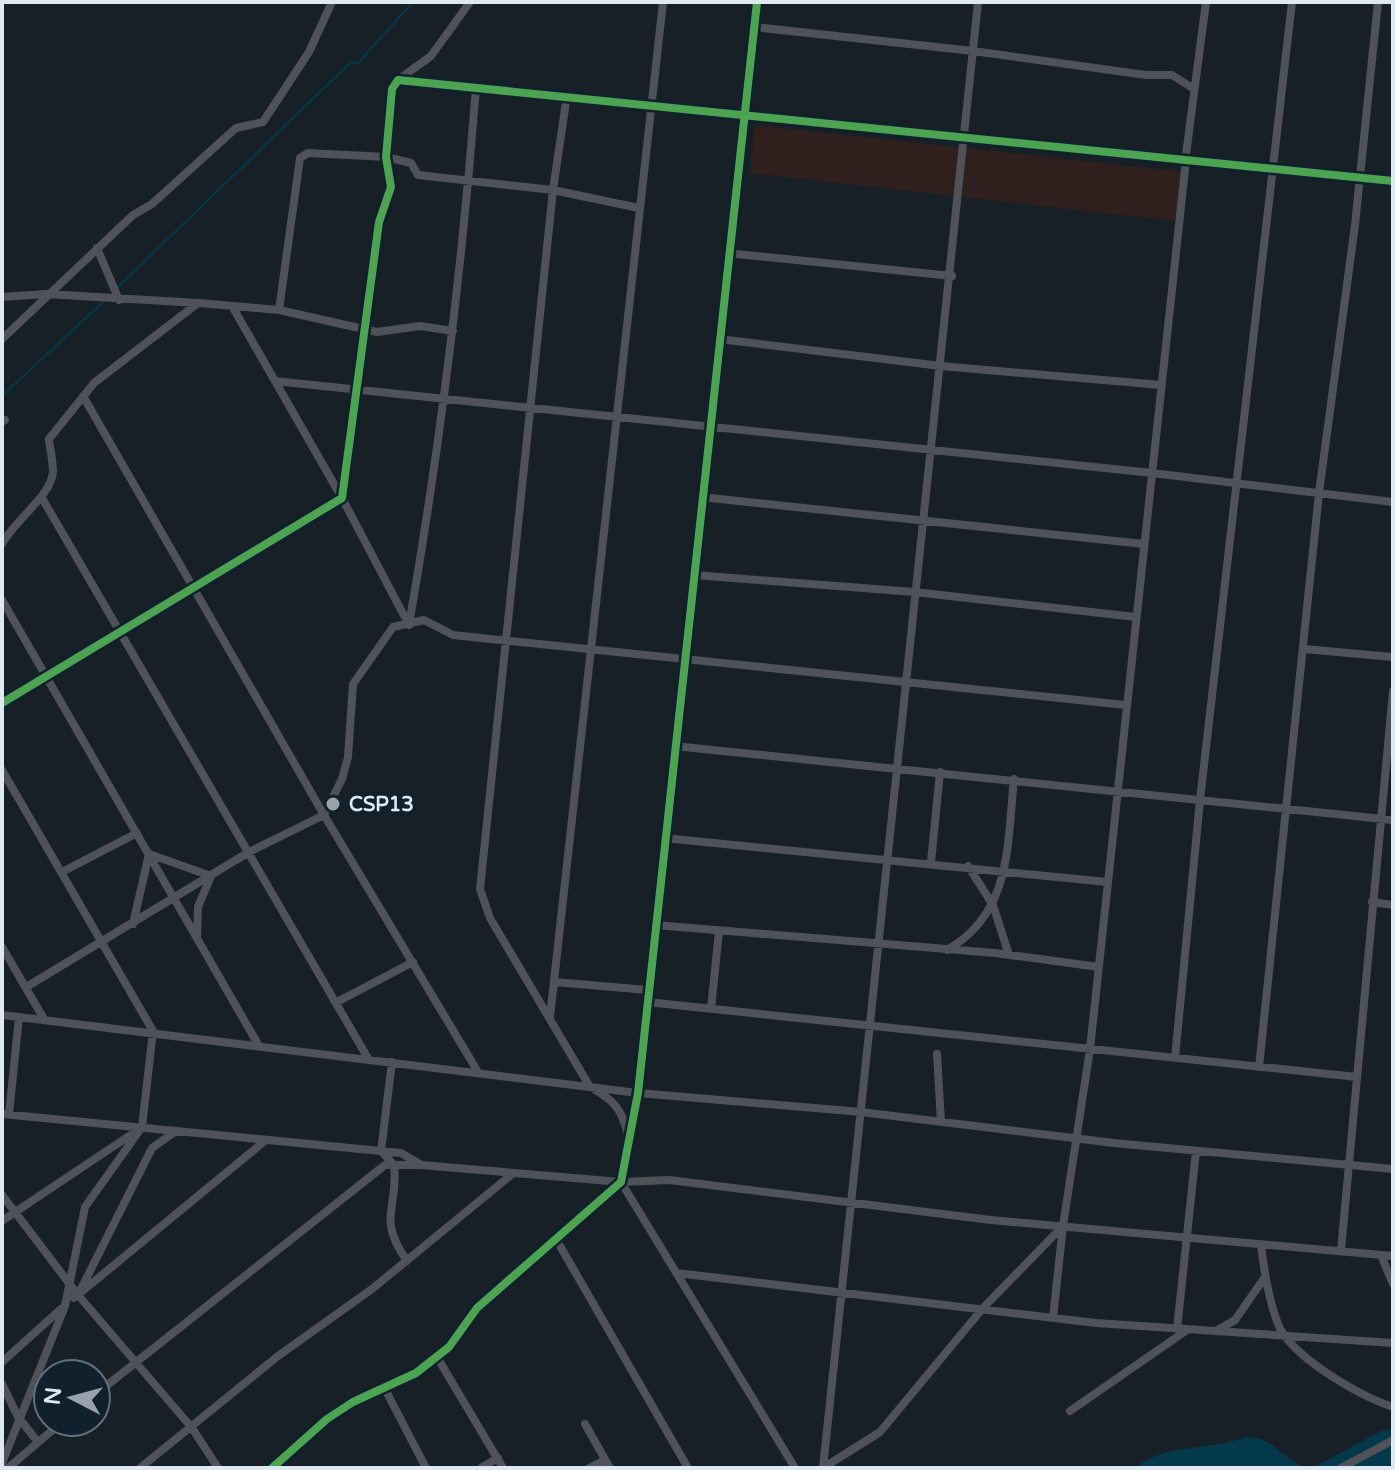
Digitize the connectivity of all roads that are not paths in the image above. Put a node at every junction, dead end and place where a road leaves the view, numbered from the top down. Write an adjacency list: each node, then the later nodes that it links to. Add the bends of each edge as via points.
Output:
1 (332, 2): 26 (street, via 309,52 263,122 236,128)
2 (470, 2): 11 (street, via 431,56)
3 (663, 2): 15 (street)
4 (757, 2): 9 (street)
5 (978, 2): 10 (street)
6 (1206, 2): 13 (street)
7 (1292, 2): 20 (street)
8 (1378, 2): 21 (street)
9 (754, 27): 10 (street); 16 (street)
10 (973, 51): 13 (street, via 1172,75); 17 (street)
11 (398, 80): 12 (street); 18 (street, via 392,89)
12 (476, 88): 14 (street); 22 (street)
13 (1194, 89): 19 (street)
14 (567, 95): 15 (street); 24 (street)
15 (652, 106): 16 (street); 25 (street)
16 (744, 113): 17 (street); 27 (street)
17 (964, 138): 19 (street); 28 (street)
18 (386, 157): 22 (street, via 411,163 418,175); 34 (street, via 320,153 300,158); 35 (street, via 391,187 379,222)
19 (1186, 161): 20 (street); 41 (street)
20 (1273, 167): 21 (street); 50 (street)
21 (1360, 176): 23 (street); 51 (street)
22 (469, 181): 24 (street); 36 (street)
23 (1393, 181)
24 (553, 190): 25 (street); 45 (street)
25 (639, 208): 46 (street)
26 (97, 248): 29 (street); 31 (street)
27 (727, 253): 28 (street); 38 (street)
28 (952, 276): 39 (street)
29 (46, 294): 30 (street); 31 (street); 37 (street)
30 (2, 297)
31 (119, 300): 32 (street)
32 (199, 303): 33 (street); 43 (street)
33 (232, 306): 34 (street); 40 (street)
34 (279, 310): 35 (street)
35 (364, 331): 36 (street, via 420,326); 42 (street)
36 (453, 331): 44 (street)
37 (2, 339)
38 (719, 339): 39 (street); 47 (street)
39 (941, 366): 41 (street); 48 (street)
40 (275, 381): 42 (street); 54 (street)
41 (1161, 385): 49 (street)
42 (357, 390): 44 (street); 54 (street)
43 (83, 396): 53 (street, via 49,439 53,474); 60 (street)
44 (445, 400): 45 (street); 64 (street)
45 (530, 407): 46 (street); 66 (street)
46 (617, 415): 47 (street); 68 (street)
47 (709, 426): 48 (street); 52 (street)
48 (932, 452): 49 (street); 56 (street)
49 (1152, 473): 50 (street); 58 (street)
50 (1236, 482): 51 (street); 82 (street)
51 (1319, 493): 55 (street); 67 (street)
52 (701, 497): 56 (street); 59 (street)
53 (42, 498): 57 (street, via 17,520); 65 (street)
54 (342, 498): 60 (street); 64 (street)
55 (1393, 502)
56 (924, 522): 58 (street); 61 (street)
57 (2, 544)
58 (1144, 544): 63 (street)
59 (694, 575): 61 (street); 70 (street)
60 (193, 587): 65 (street); 84 (street)
61 (914, 592): 63 (street); 72 (street)
62 (2, 600): 71 (street)
63 (1136, 617): 75 (street)
64 (409, 625): 66 (street, via 424,620 453,635); 84 (street, via 393,627 353,684 348,757)
65 (121, 630): 71 (street); 89 (street)
66 (509, 640): 68 (street); 121 (street, via 480,889 490,918)
67 (1304, 649): 69 (street); 83 (street)
68 (593, 650): 70 (street); 113 (street)
69 (1393, 657)
70 (685, 659): 72 (street); 76 (street)
71 (45, 676): 74 (street); 87 (street)
72 (905, 680): 75 (street); 77 (street)
73 (1393, 691): 85 (street)
74 (2, 703)
75 (1126, 705): 81 (street)
76 (674, 746): 77 (street); 88 (street)
77 (896, 767): 79 (street); 91 (street)
78 (2, 771): 95 (street)
79 (940, 772): 80 (street); 92 (street)
80 (1014, 779): 81 (street); 94 (street)
81 (1117, 790): 82 (street); 97 (street)
82 (1200, 800): 83 (street); 128 (street)
83 (1289, 808): 85 (street); 131 (street)
84 (324, 815): 89 (street); 111 (street)
85 (1381, 818): 86 (street); 99 (street)
86 (1393, 820)
87 (137, 833): 90 (street); 95 (street)
88 (664, 838): 91 (street); 103 (street)
89 (249, 852): 96 (street); 116 (street)
90 (149, 854): 96 (street); 98 (street); 102 (street)
91 (887, 858): 92 (street); 107 (street)
92 (931, 862): 93 (street)
93 (968, 866): 94 (street); 100 (street)
94 (1004, 869): 97 (street); 100 (street)
95 (62, 872): 106 (street)
96 (211, 876): 98 (street); 105 (street, via 198,907)
97 (1107, 882): 112 (street)
98 (174, 899): 102 (street); 105 (street)
99 (1372, 902): 101 (street); 133 (street)
100 (993, 905): 109 (street, via 969,938); 110 (street)
101 (1393, 905)
102 (133, 924): 106 (street)
103 (655, 925): 104 (street); 115 (street)
104 (719, 931): 107 (street); 118 (street)
105 (197, 938): 125 (street)
106 (102, 943): 114 (street); 124 (street)
107 (878, 945): 109 (street); 123 (street)
108 (2, 947): 114 (street)
109 (947, 950): 110 (street)
110 (1009, 955): 112 (street)
111 (413, 962): 116 (street); 132 (street)
112 (1099, 967): 126 (street)
113 (554, 982): 115 (street); 121 (street)
114 (28, 986): 122 (street)
115 (648, 990): 117 (street)
116 (337, 1002): 129 (street)
117 (647, 1002): 118 (street); 135 (street)
118 (711, 1009): 123 (street)
119 (2, 1015): 120 (street)
120 (19, 1017): 122 (street); 137 (street)
121 (550, 1017): 134 (street)
122 (44, 1019): 124 (street)
123 (870, 1027): 126 (street); 136 (street)
124 (153, 1031): 125 (street); 139 (street)
125 (259, 1046): 129 (street)
126 (1090, 1049): 128 (street); 141 (street)
127 (937, 1054): 138 (street)
128 (1175, 1058): 131 (street)
129 (369, 1060): 130 (street)
130 (392, 1062): 132 (street); 144 (street)
131 (1259, 1067): 133 (street)
132 (478, 1072): 134 (street)
133 (1357, 1077): 148 (street)
134 (590, 1087): 135 (street); 143 (street, via 611,1098 623,1113)
135 (638, 1093): 136 (street); 143 (street)
136 (861, 1112): 138 (street); 153 (street)
137 (6, 1114): 139 (street)
138 (941, 1122): 141 (street)
139 (142, 1127): 140 (street); 154 (street); 167 (street, via 85,1207)
140 (176, 1131): 142 (street); 169 (street, via 152,1148)
141 (1078, 1139): 145 (street); 156 (street)
142 (266, 1140): 144 (street); 169 (street)
143 (629, 1140): 151 (street)
144 (381, 1151): 146 (street); 147 (street, via 401,1153)
145 (1196, 1151): 148 (street); 157 (street)
146 (394, 1165): 147 (street); 163 (street, via 388,1221 393,1242); 179 (street, via 385,1165)
147 (421, 1165): 150 (street)
148 (1349, 1165): 149 (street); 160 (street)
149 (1393, 1169)
150 (511, 1175): 151 (street); 163 (street)
151 (621, 1182): 153 (street, via 669,1180); 158 (street); 164 (street)
152 (2, 1195): 154 (street)
153 (850, 1200): 156 (street); 168 (street)
154 (14, 1210): 155 (street); 167 (street)
155 (2, 1221)
156 (1063, 1226): 157 (street); 171 (street); 172 (street)
157 (1186, 1238): 159 (street); 173 (street)
158 (556, 1239): 177 (street, via 477,1308); 202 (street)
159 (1261, 1244): 160 (street); 165 (street)
160 (1341, 1250): 161 (street)
161 (1381, 1255): 162 (street); 166 (street)
162 (1393, 1256)
163 (407, 1261): 187 (street, via 278,1356)
164 (677, 1273): 168 (street); 203 (street)
165 (1265, 1277): 174 (street, via 1235,1320); 175 (street, via 1279,1327)
166 (1393, 1284)
167 (70, 1286): 169 (street); 170 (street)
168 (840, 1293): 171 (street); 204 (street)
169 (78, 1295): 170 (street); 179 (street)
170 (65, 1306): 178 (street); 185 (street)
171 (983, 1308): 172 (street); 204 (street, via 880,1432)
172 (1053, 1318): 173 (street)
173 (1182, 1330): 174 (street); 184 (street)
174 (1216, 1332): 175 (street)
175 (1288, 1336): 176 (street); 183 (street, via 1332,1378)
176 (1393, 1343)
177 (437, 1357): 182 (street); 191 (street)
178 (2, 1362)
179 (134, 1362): 180 (street); 187 (street)
180 (112, 1381)
181 (2, 1384): 185 (street)
182 (385, 1389): 197 (street, via 327,1419); 198 (street)
183 (1393, 1407)
184 (1070, 1411)
185 (18, 1417): 190 (street); 192 (street)
186 (585, 1424): 193 (street)
187 (192, 1428): 195 (street); 196 (street)
188 (43, 1438): 190 (street)
189 (1393, 1440): 205 (street)
190 (38, 1442): 194 (street)
191 (498, 1458): 199 (street); 200 (street)
192 (2, 1463)
193 (607, 1464): 201 (street)
194 (8, 1468)
195 (140, 1468)
196 (218, 1468)
197 (272, 1468)
198 (426, 1468)
199 (481, 1468)
200 (503, 1468)
201 (589, 1468)
202 (688, 1468)
203 (795, 1468)
204 (823, 1468)
205 (1341, 1468)

